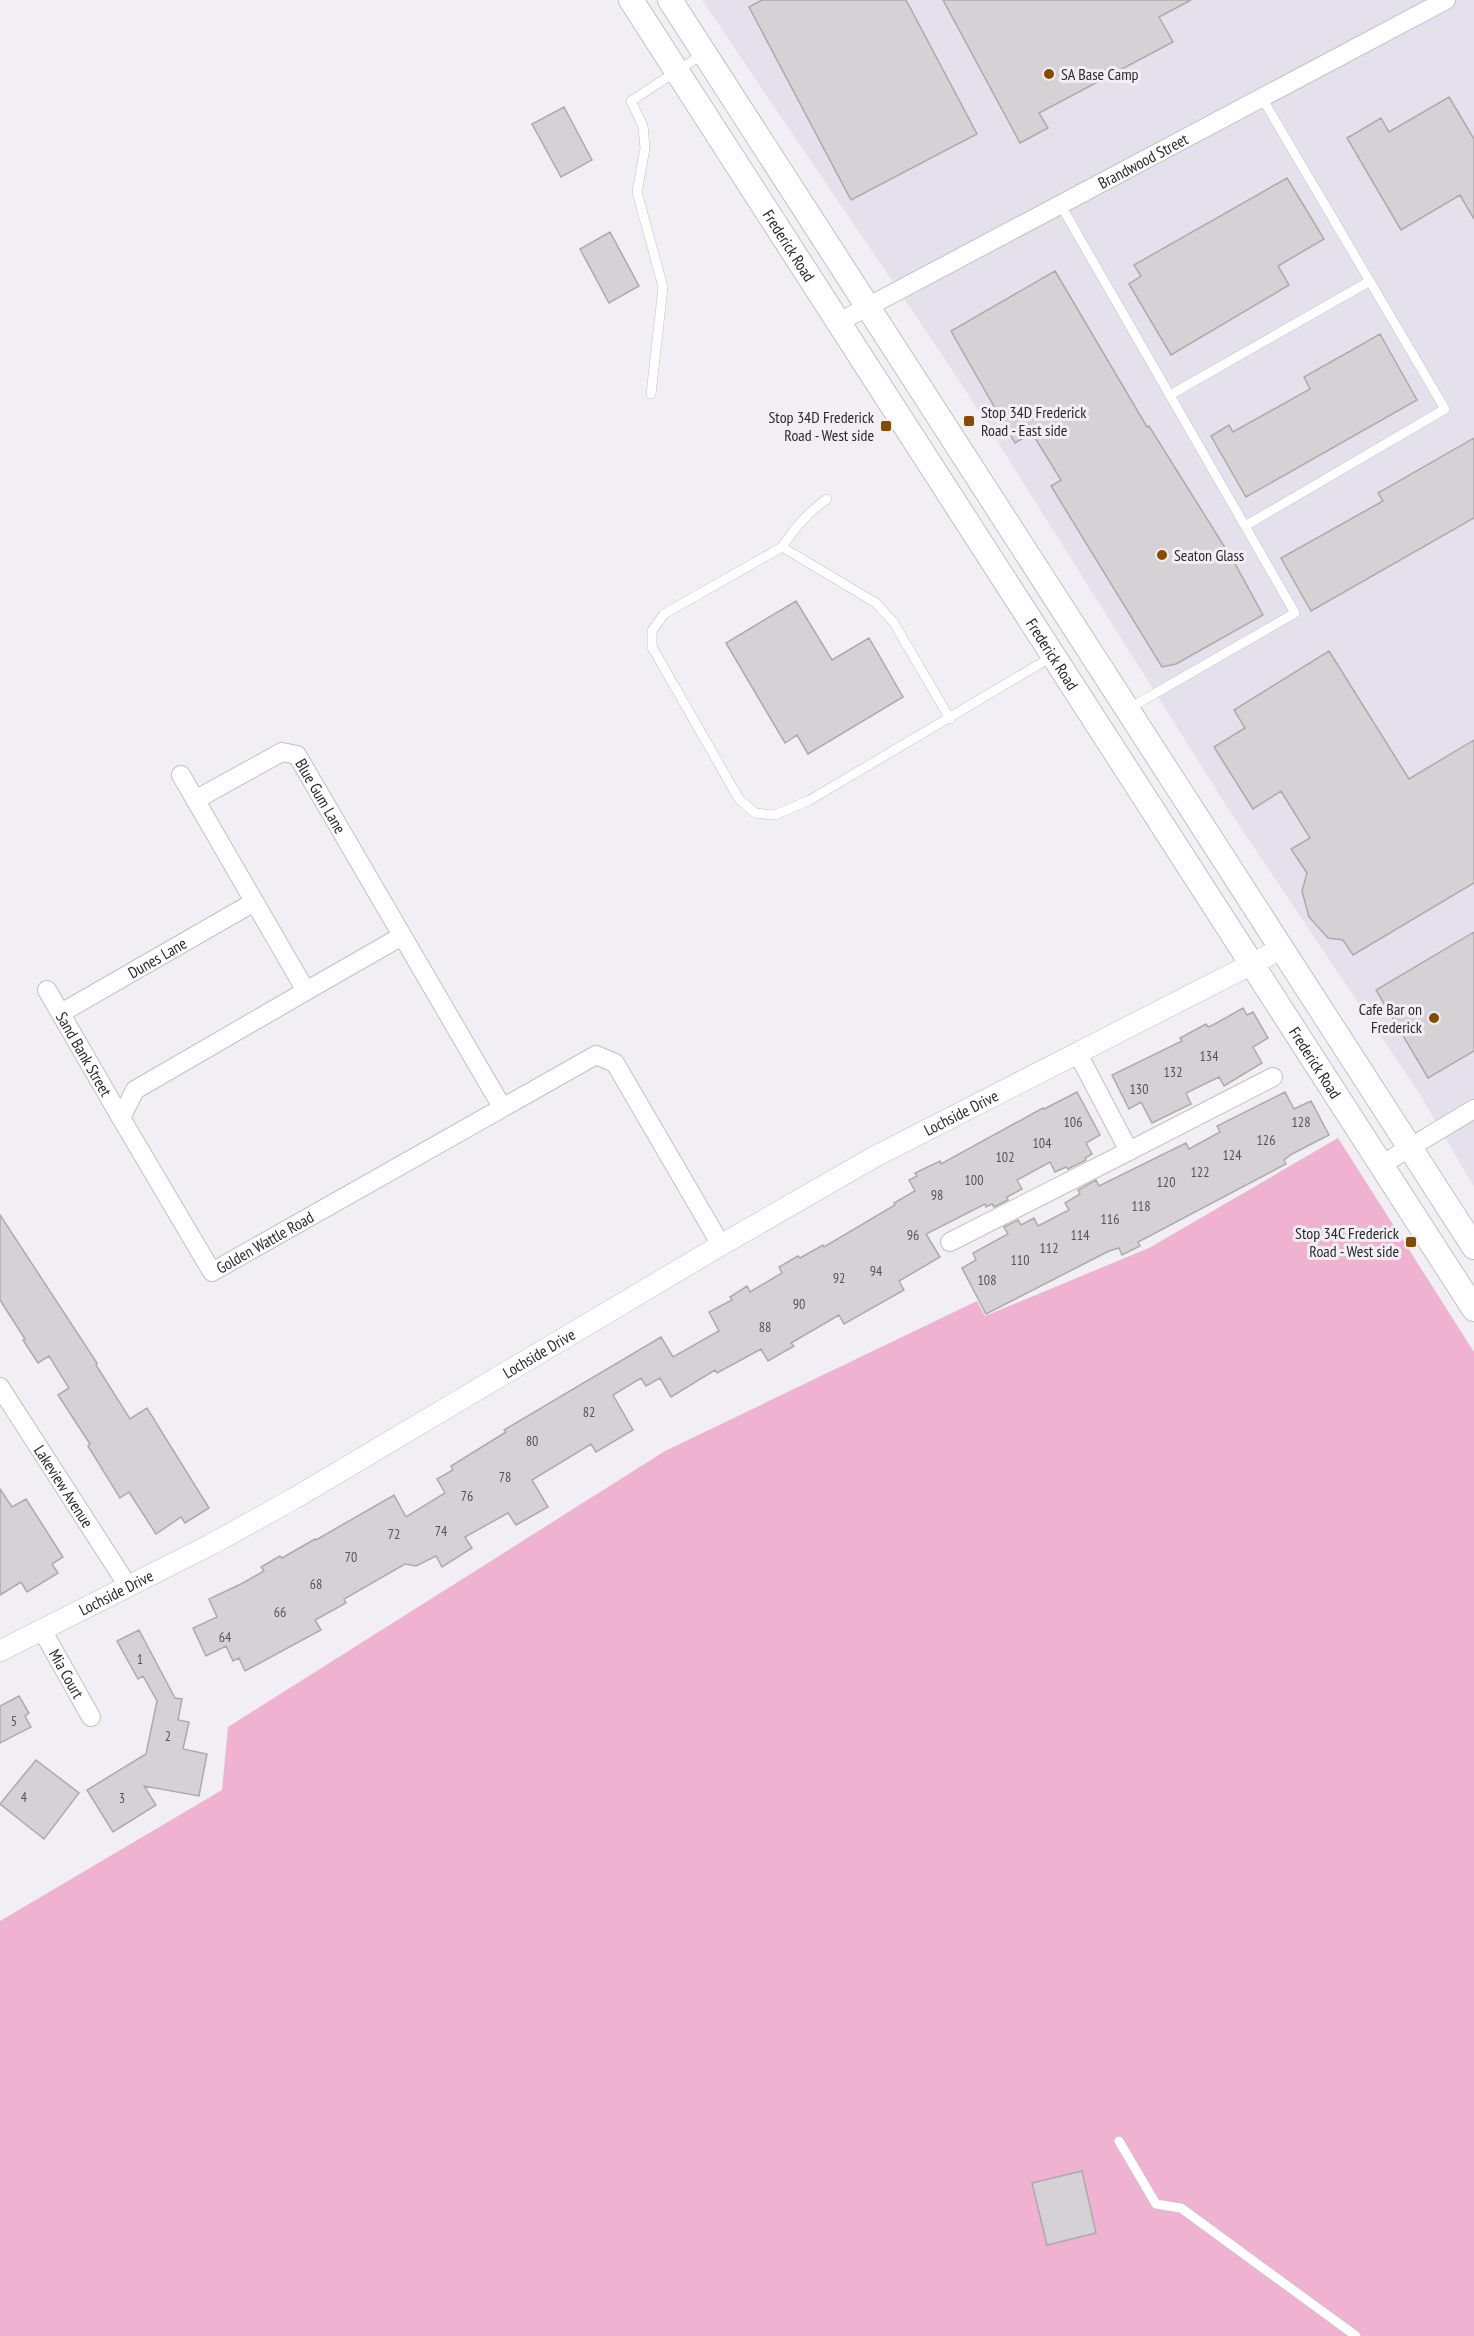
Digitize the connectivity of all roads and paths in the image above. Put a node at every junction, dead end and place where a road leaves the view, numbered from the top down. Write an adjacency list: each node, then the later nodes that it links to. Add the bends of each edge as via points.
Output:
1 (631, 0): 5 (main road, Frederick Road)
2 (670, 0): 4 (main road, Frederick Road)
3 (1446, 0): 6 (street, Brandwood Street)
4 (705, 53): 5 (lane); 9 (main road, Frederick Road)
5 (678, 70): 10 (main road, Frederick Road); 11 (lane, via 631,101 643,126 645,148 637,192 663,287)
6 (1262, 98): 7 (street, Brandwood Street); 8 (lane)
7 (1060, 204): 9 (street, Brandwood Street); 12 (lane)
8 (1370, 281): 12 (lane); 14 (lane, via 1445,409)
9 (868, 306): 10 (street, Brandwood Street); 17 (main road, Frederick Road)
10 (839, 322): 16 (main road, Frederick Road)
11 (651, 394)
12 (1170, 395): 14 (lane)
13 (827, 499): 15 (lane, via 796,525)
14 (1245, 526): 17 (lane, via 1294,613)
15 (782, 547): 18 (lane, via 876,603 894,623); 18 (lane, via 664,614 652,631 652,647 739,799 755,813 775,815 810,800)
16 (1053, 656): 18 (lane); 24 (main road, Frederick Road)
17 (1127, 710): 23 (main road, Frederick Road)
18 (950, 719)
19 (181, 775): 20 (street)
20 (195, 800): 21 (street); 22 (street, Blue Gum Lane, via 282,752 297,755)
21 (254, 902): 26 (street); 27 (street, Dunes Lane)
22 (402, 936): 26 (street); 30 (street, Blue Gum Lane)
23 (1281, 949): 24 (street, Lochside Drive); 33 (main road, Frederick Road)
24 (1251, 964): 28 (street, Lochside Drive); 35 (main road, Frederick Road)
25 (48, 990): 27 (street, Sand Bank Street)
26 (306, 991): 32 (street, via 135,1090)
27 (61, 1013): 32 (street, Sand Bank Street)
28 (1077, 1052): 34 (street); 37 (street, Lochside Drive, via 876,1156)
29 (1273, 1077): 34 (street)
30 (502, 1107): 32 (street, Golden Wattle Road, via 212,1272); 37 (street, Golden Wattle Road, via 596,1055 615,1064)
31 (1474, 1109): 33 (street)
32 (121, 1118)
33 (1410, 1147): 35 (street); 38 (main road, Frederick Road)
34 (1129, 1151): 36 (street)
35 (1381, 1165): 39 (main road, Frederick Road)
36 (950, 1242)
37 (721, 1245): 41 (street, Lochside Drive, via 295,1498)
38 (1474, 1247)
39 (1474, 1310)
40 (0, 1387): 41 (street, Lakeview Avenue)
41 (128, 1587): 42 (street, Lochside Drive)
42 (42, 1630): 43 (street, Lochside Drive); 44 (street, Mia Court)
43 (0, 1651)
44 (91, 1717)
45 (1119, 2140): 46 (lane, via 1156,2204 1181,2208)
46 (1356, 2336)

